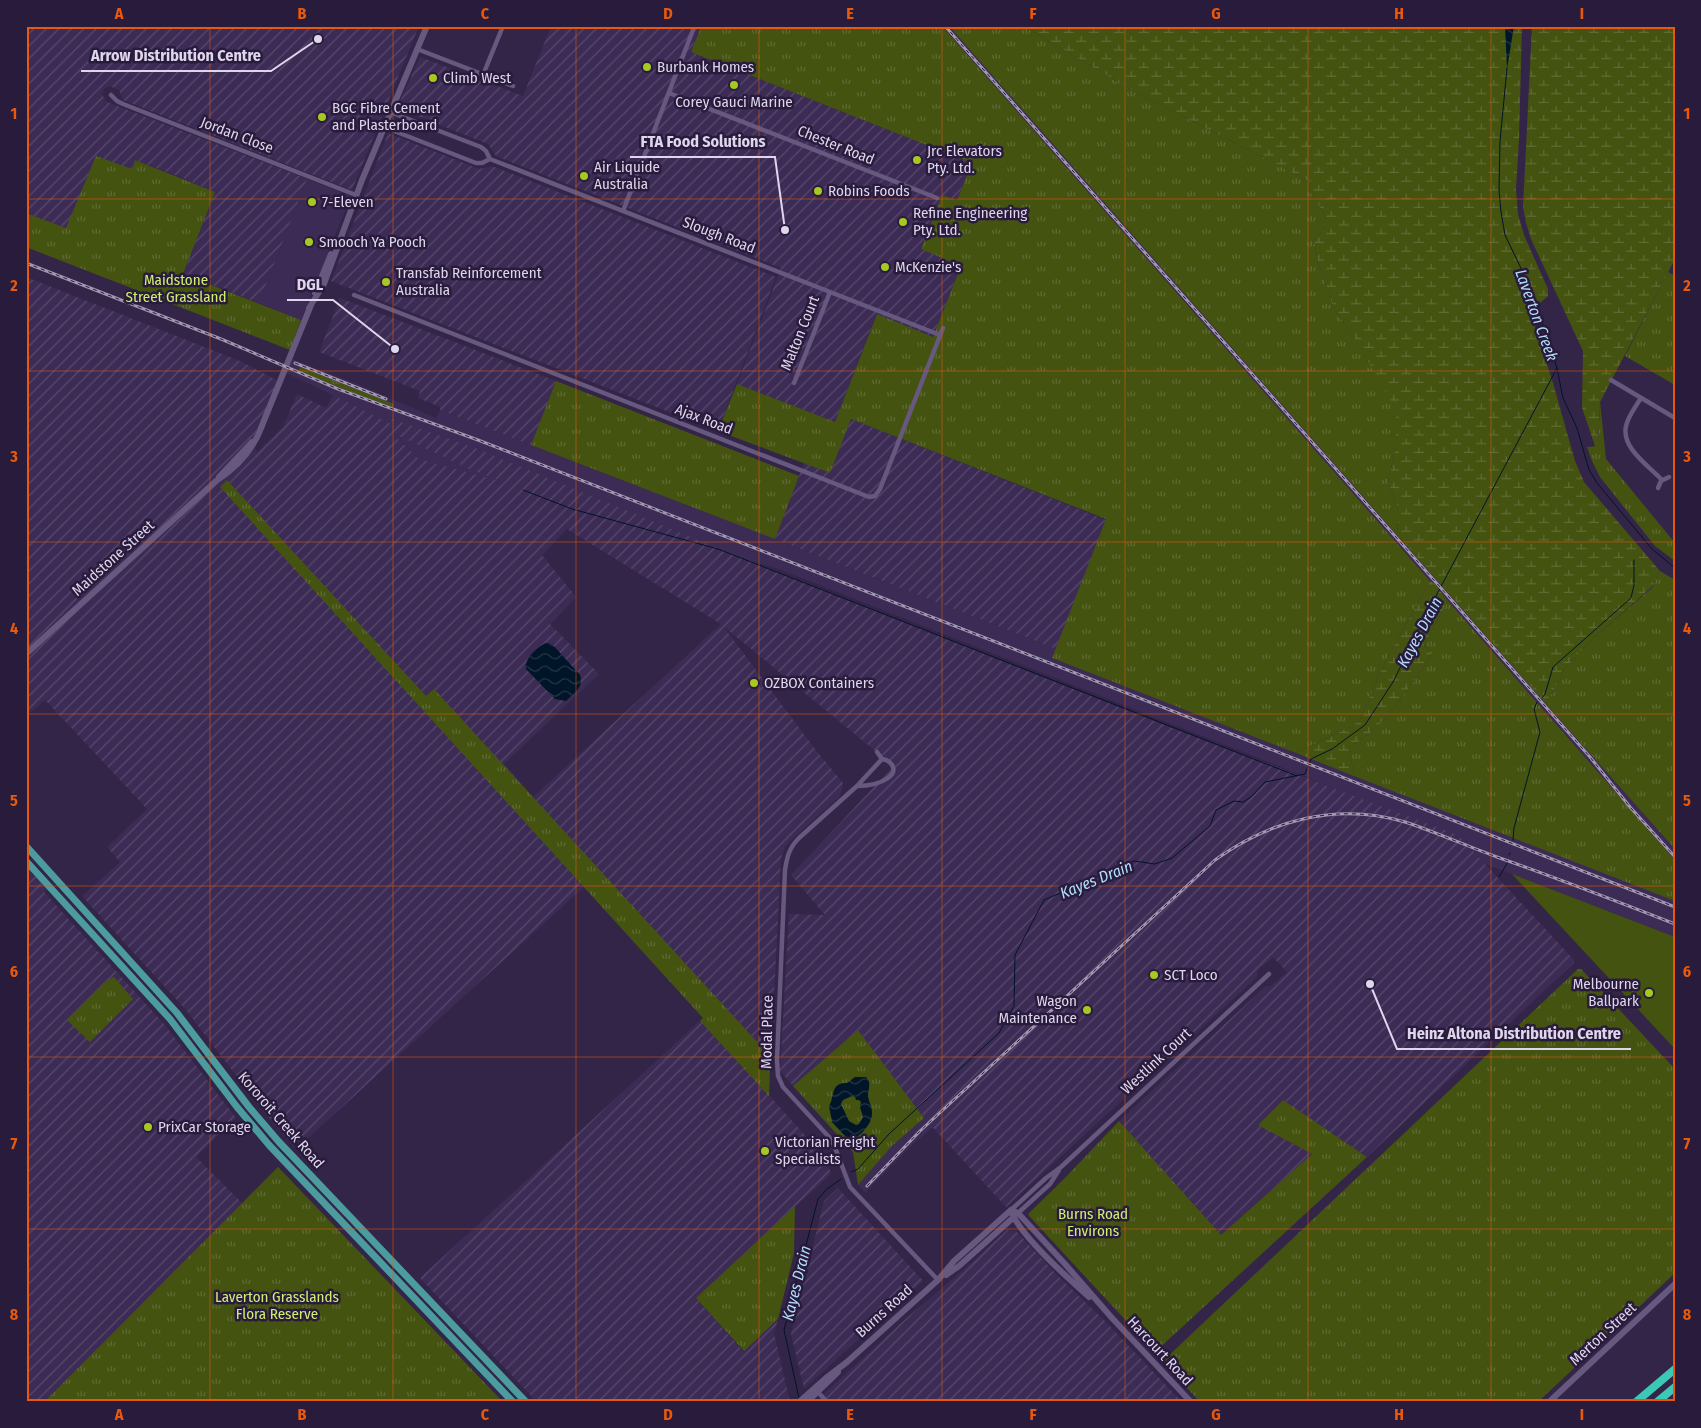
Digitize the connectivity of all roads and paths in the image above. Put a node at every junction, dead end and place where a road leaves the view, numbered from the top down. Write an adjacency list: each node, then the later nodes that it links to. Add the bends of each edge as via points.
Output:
1 (427, 26): 4 (street, Maidstone Street)
2 (503, 26): 5 (street)
3 (693, 30): 7 (street)
4 (417, 49): 5 (street); 9 (street, Maidstone Street)
5 (483, 75): 6 (street)
6 (513, 86)
7 (669, 93): 13 (street, Chester Road); 14 (street)
8 (111, 95): 12 (street, Jordan Close, via 123,104)
9 (390, 112): 10 (street, Maidstone Street); 11 (street, Slough Road, via 481,148)
10 (384, 127): 11 (street, Slough Road, via 476,163); 12 (street, Maidstone Street)
11 (490, 159): 14 (street, Slough Road)
12 (356, 195): 26 (street, Maidstone Street, via 262,426 249,446 216,481)
13 (937, 198)
14 (622, 211): 15 (street, Slough Road)
15 (830, 292): 18 (street, Slough Road); 20 (street, Malton Court)
16 (354, 295): 18 (street, Ajax Road, via 869,497 875,496 880,489)
17 (942, 328): 18 (street, Ajax Road)
18 (940, 335)
19 (1611, 380): 21 (street)
20 (794, 383)
21 (1641, 398): 22 (street); 24 (street, via 1628,421 1626,436 1632,449)
22 (1675, 418)
23 (1669, 477): 24 (street)
24 (1662, 480): 25 (street)
25 (1658, 488)
26 (26, 654)
27 (877, 752): 28 (street)
28 (882, 759): 29 (street, Modal Place); 29 (street, via 894,766 888,778 872,785)
29 (856, 786): 42 (street, Modal Place, via 799,838 788,853 784,880 778,1076 786,1092 832,1141 850,1187)
30 (26, 846): 32 (main road, Kororoit Creek Road)
31 (26, 860): 33 (main road, Kororoit Creek Road)
32 (45, 867): 33 (main road); 34 (main road, Kororoit Creek Road)
33 (37, 873): 35 (main road, Kororoit Creek Road)
34 (127, 956): 35 (main road); 37 (main road, Kororoit Creek Road)
35 (120, 963): 39 (main road, Kororoit Creek Road)
36 (1269, 974): 38 (street, Westlink Court)
37 (297, 1162): 39 (main road); 44 (main road, Kororoit Creek Road)
38 (1061, 1167): 40 (street, Westlink Court); 41 (street, Westlink Court, via 1050,1184)
39 (290, 1168): 45 (main road, Kororoit Creek Road)
40 (1010, 1210): 41 (street, Harcourt Road); 42 (street, Burns Road)
41 (1016, 1216): 42 (street, Burns Road); 54 (street, Harcourt Road, via 1065,1264)
42 (938, 1280): 48 (street, Burns Road)
43 (1675, 1284): 55 (street, Merton Street)
44 (488, 1361): 45 (main road); 50 (main road, Kororoit Creek Road)
45 (480, 1368): 49 (main road, Kororoit Creek Road)
46 (1675, 1369): 56 (highway)
47 (1675, 1387): 57 (highway)
48 (816, 1390): 51 (street, Burns Road); 52 (street, Burns Road); 53 (street)
49 (513, 1402)
50 (526, 1402)
51 (799, 1402)
52 (807, 1402)
53 (827, 1402)
54 (1190, 1402)
55 (1549, 1402)
56 (1636, 1402)
57 (1657, 1402)

